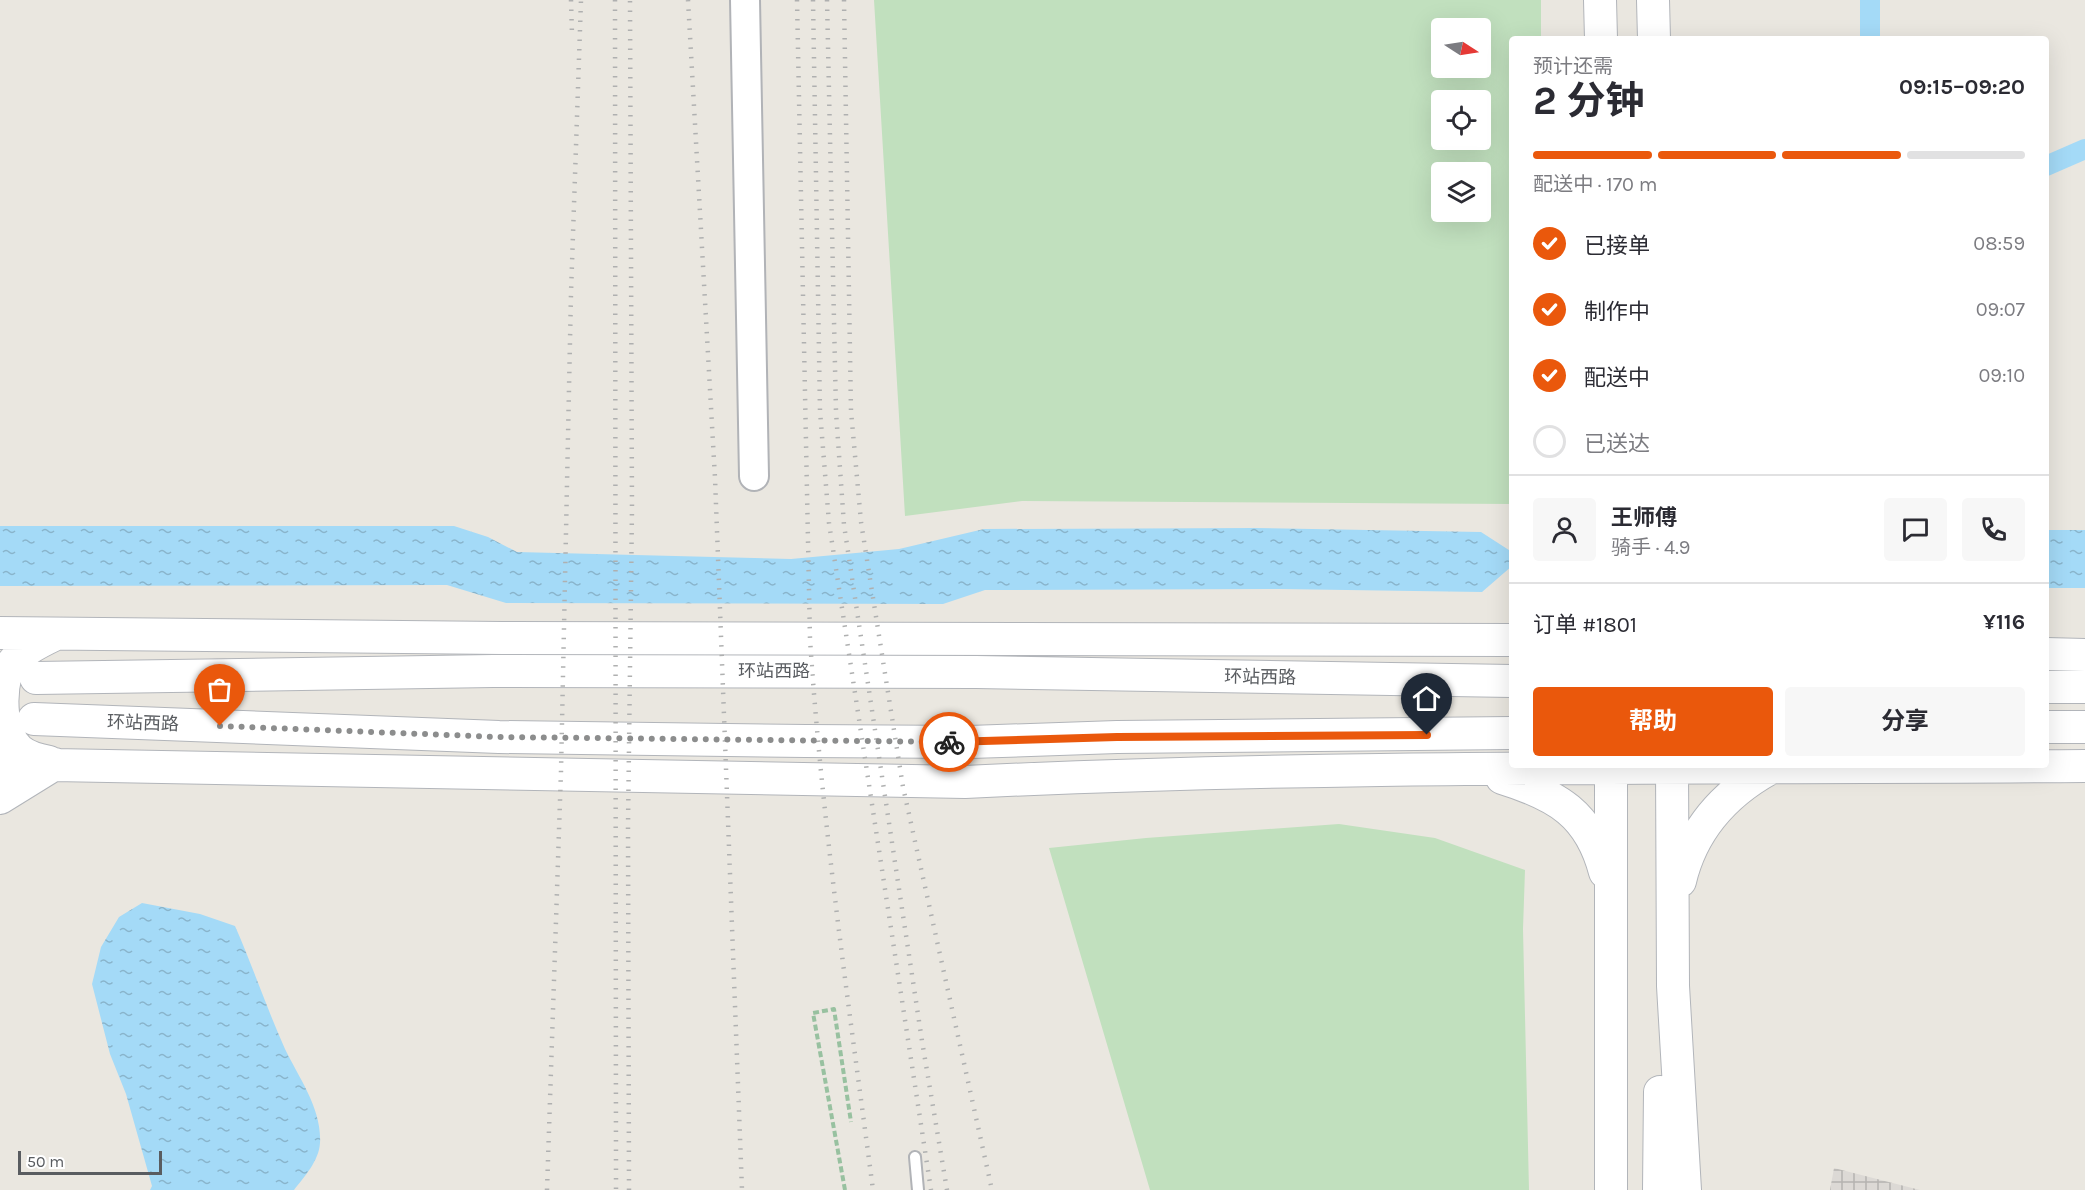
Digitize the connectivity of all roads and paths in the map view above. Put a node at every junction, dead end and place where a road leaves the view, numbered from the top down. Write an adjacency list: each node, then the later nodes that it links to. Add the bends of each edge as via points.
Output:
1 (745, 0): 6 (street)
2 (1600, 0): 4 (main road)
3 (1653, 0): 5 (main road)
4 (1600, 36)
5 (1654, 36)
6 (754, 476)
7 (0, 633): 8 (main road)
8 (56, 634): 9 (main road); 21 (main road, via 17,658 6,673 0,694 2,723 13,742 26,755)
9 (1506, 638)
10 (2049, 654): 11 (main road)
11 (2085, 655)
12 (36, 678): 13 (main road, 环站西路, via 493,671 964,672)
13 (1509, 681)
14 (2049, 687): 15 (main road)
15 (2085, 687)
16 (34, 719): 19 (main road, 环站西路, via 499,737 818,741)
17 (2049, 727): 18 (main road)
18 (2085, 727)
19 (1509, 733)
20 (0, 764): 21 (main road)
21 (56, 764): 28 (main road, via 965,782); 29 (main road)
22 (2049, 766): 23 (main road)
23 (2085, 766)
24 (1520, 768): 28 (main road)
25 (1611, 768): 30 (main road)
26 (1672, 768): 31 (main road)
27 (1751, 768): 31 (main road, via 1699,832 1682,874)
28 (1478, 771): 30 (main road, via 1543,793 1578,816 1601,857)
29 (0, 798)
30 (1612, 900): 37 (main road)
31 (1673, 914): 32 (main road)
32 (1673, 986): 38 (main road, via 1659,1110); 39 (main road)
33 (851, 1122): 35 (path, via 834,1009 813,1013)
34 (915, 1157): 36 (lane)
35 (845, 1190)
36 (918, 1190)
37 (1611, 1190)
38 (1659, 1190)
39 (1685, 1190)

